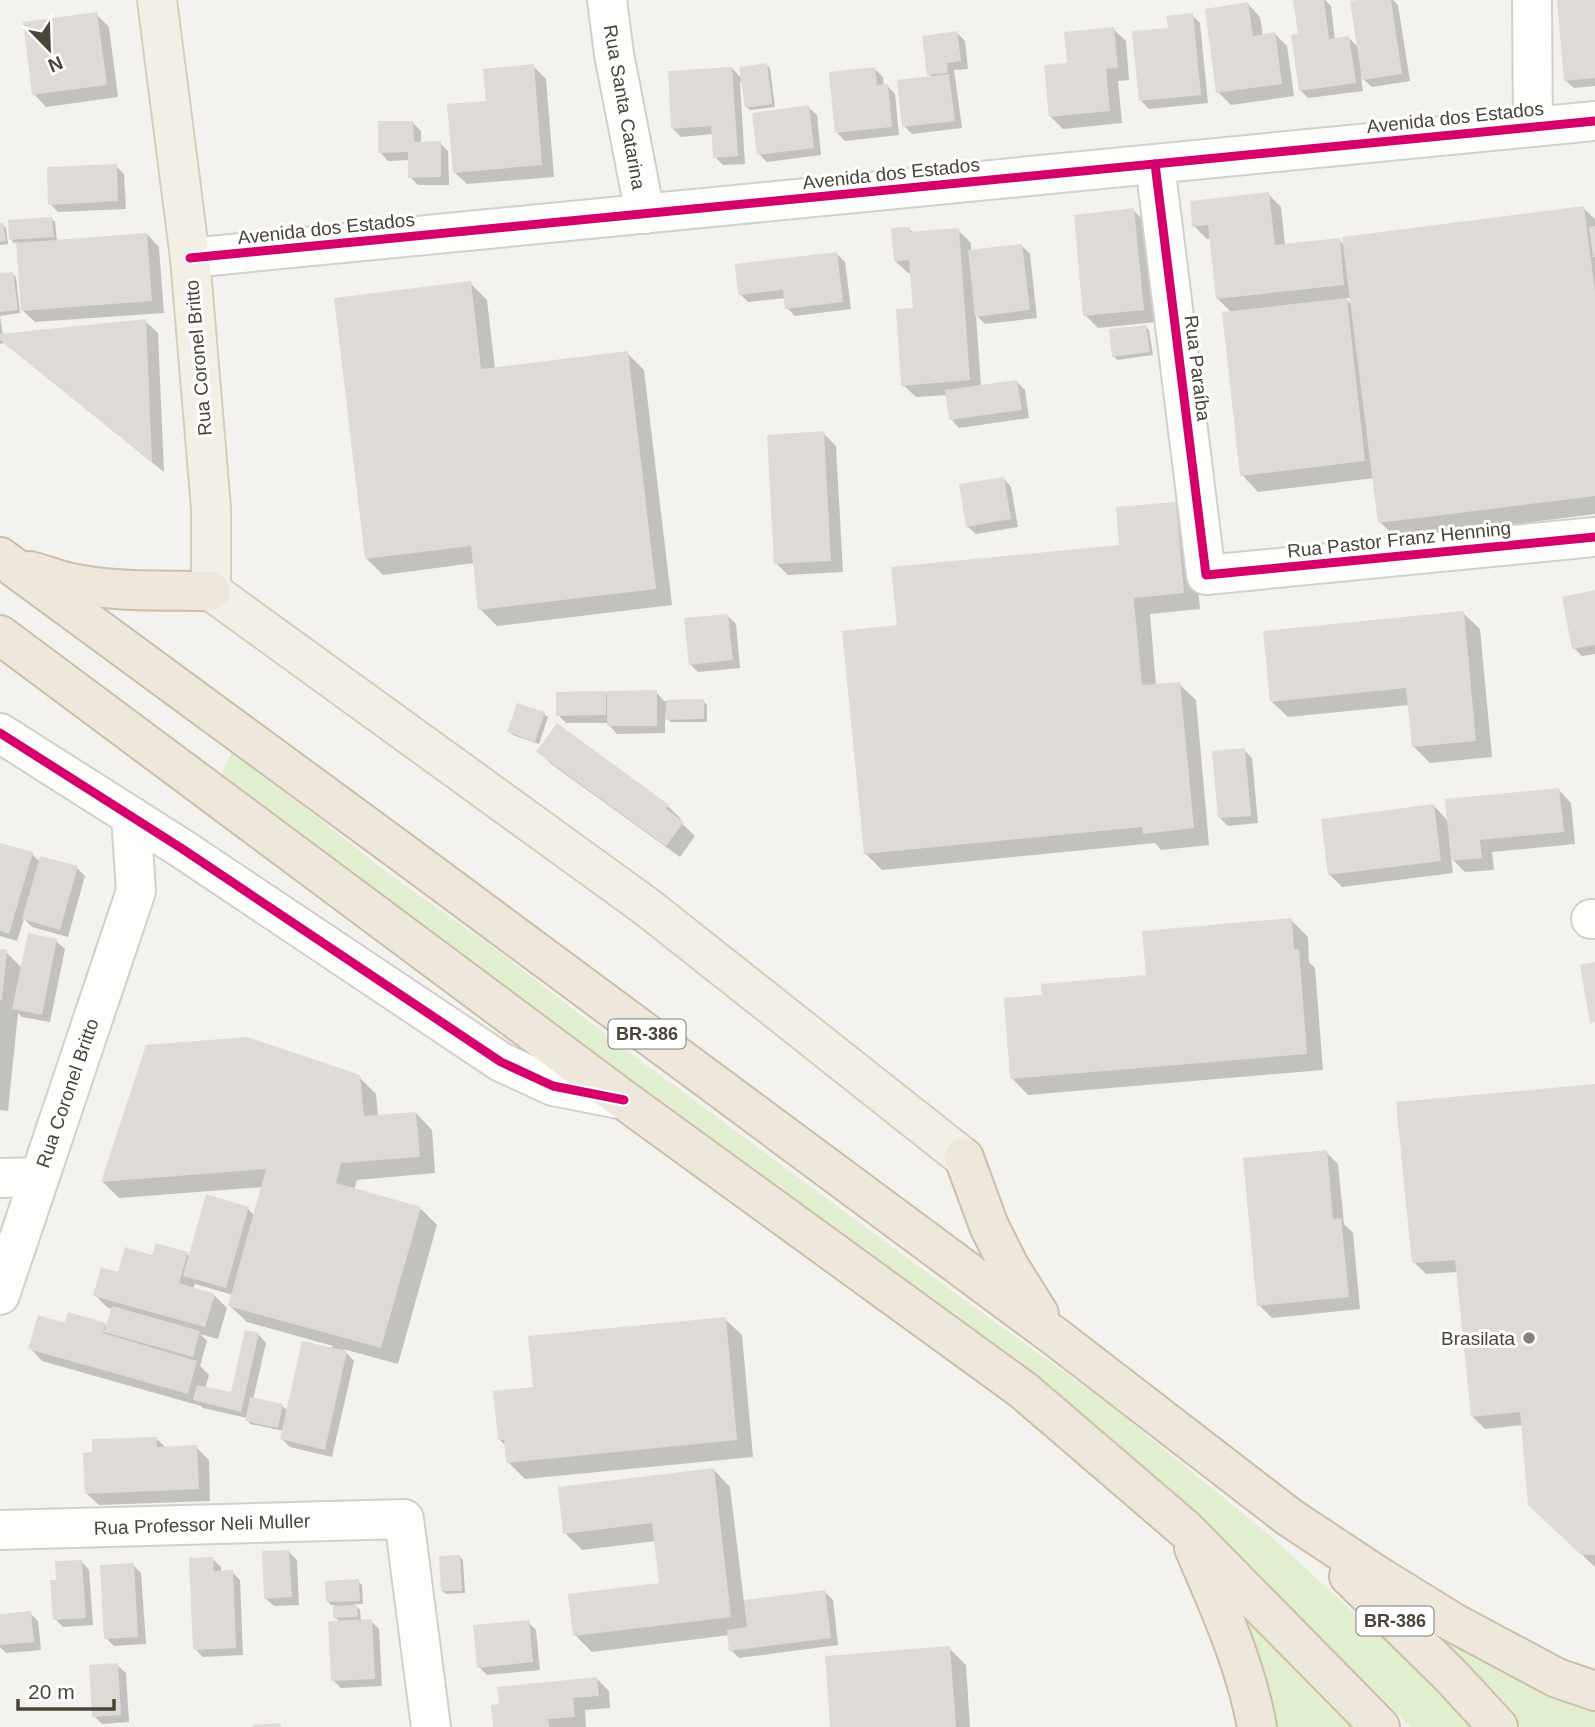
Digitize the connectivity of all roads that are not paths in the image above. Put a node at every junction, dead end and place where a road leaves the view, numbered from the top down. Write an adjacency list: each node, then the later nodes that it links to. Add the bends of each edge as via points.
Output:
1 (158, 0): 8 (main road, Rua Coronel Britto)
2 (607, 0): 7 (street, Rua Santa Catarina)
3 (1532, 0): 5 (street)
4 (1595, 121): 5 (street, Avenida dos Estados)
5 (1533, 127): 6 (street, Avenida dos Estados)
6 (1154, 164): 7 (street, Avenida dos Estados); 11 (street, Rua Paraíba)
7 (645, 214): 8 (street, Avenida dos Estados)
8 (190, 258): 12 (main road, Rua Coronel Britto, via 211,508)
9 (1595, 537): 11 (street, Rua Pastor Franz Henning)
10 (4, 560): 12 (highway, via 67,582 133,590); 23 (highway, BR-386)
11 (1206, 575)
12 (211, 591): 19 (main road, via 647,907)
13 (0, 635): 18 (highway)
14 (0, 733): 15 (street)
15 (131, 816): 16 (street); 17 (street, Rua Coronel Britto)
16 (181, 848): 17 (street, Rua Coronel Britto); 18 (street, via 501,1062 553,1086)
17 (136, 891): 20 (street, Rua Coronel Britto)
18 (624, 1100): 26 (highway, via 1023,1390)
19 (964, 1158): 23 (highway, via 1009,1266)
20 (39, 1177): 21 (street); 22 (street, Rua Coronel Britto)
21 (0, 1178)
22 (0, 1295)
23 (1057, 1338): 24 (highway, BR-386)
24 (1289, 1517): 27 (highway, via 1454,1623 1557,1678); 31 (highway, BR-386)
25 (0, 1530): 28 (street, Rua Professor Neli Muller, via 404,1519)
26 (1186, 1530): 29 (highway, via 1231,1635); 30 (highway)
27 (1595, 1691)
28 (432, 1727)
29 (1257, 1727)
30 (1381, 1727)
31 (1498, 1727)

